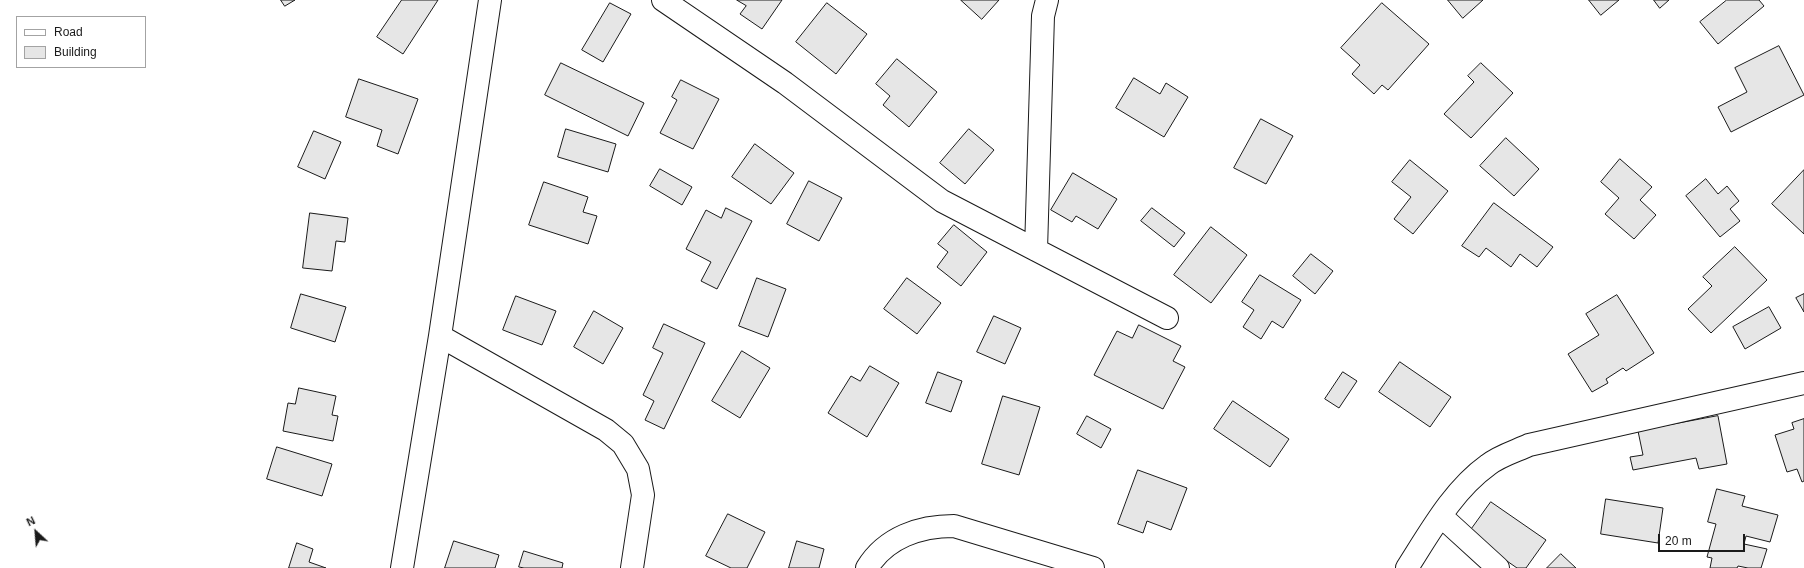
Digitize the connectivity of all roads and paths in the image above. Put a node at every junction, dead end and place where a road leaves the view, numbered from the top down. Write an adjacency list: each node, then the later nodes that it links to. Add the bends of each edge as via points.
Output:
1 (490, 0): 6 (street)
2 (663, 0): 4 (street, via 785,84 942,201)
3 (1047, 0): 4 (street, via 1043,16)
4 (1036, 250): 5 (street)
5 (1167, 318)
6 (440, 336): 9 (street); 10 (street, via 606,430 624,444 638,470 643,495)
7 (1804, 384): 8 (street, via 1529,445 1488,464 1462,488)
8 (1441, 516): 13 (street); 14 (street)
9 (402, 568)
10 (632, 568)
11 (867, 568): 12 (street, via 883,548 899,538 916,530 935,526 954,526)
12 (1093, 568)
13 (1407, 568)
14 (1498, 568)

